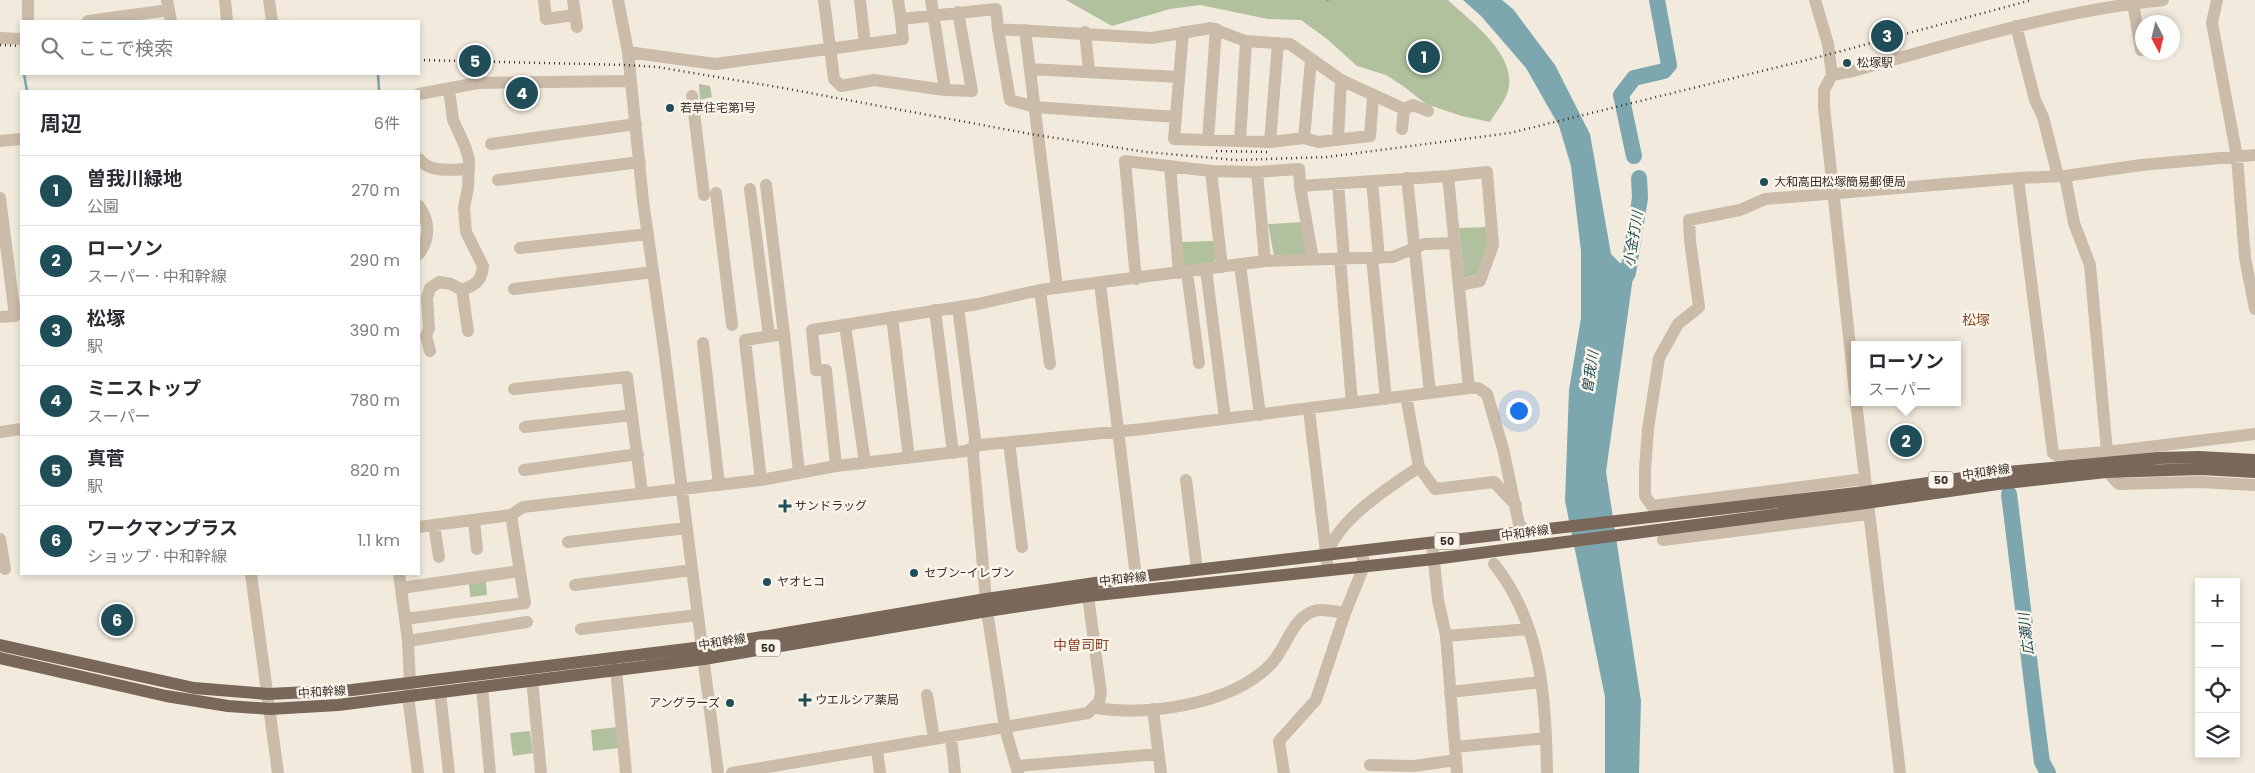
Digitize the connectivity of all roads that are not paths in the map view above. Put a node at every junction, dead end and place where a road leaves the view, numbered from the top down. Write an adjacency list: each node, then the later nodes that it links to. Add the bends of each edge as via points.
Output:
1 (28, 0): 21 (street)
2 (225, 0): 23 (street)
3 (270, 0): 24 (street)
4 (544, 0): 5 (street, via 546,18 576,21)
5 (573, 0)
6 (618, 0): 37 (street)
7 (824, 0): 36 (street)
8 (860, 0): 35 (street)
9 (898, 0): 20 (street)
10 (931, 0): 18 (street)
11 (1815, 0): 41 (street, via 1828,44)
12 (2162, 0): 14 (street)
13 (2217, 0): 65 (street, via 2212,23)
14 (2133, 3): 19 (street); 25 (street)
15 (1000, 4): 16 (street); 26 (street)
16 (963, 8): 18 (street); 46 (street, via 972,91)
17 (169, 11): 22 (street)
18 (932, 16): 20 (street); 46 (street)
19 (2135, 16)
20 (900, 19): 35 (street, via 903,39)
21 (28, 20)
22 (96, 20)
23 (227, 20)
24 (272, 20)
25 (2016, 26): 41 (street); 73 (street, via 2035,100)
26 (998, 29): 28 (street); 50 (street, via 1010,100)
27 (1216, 29): 30 (street); 33 (street); 58 (street)
28 (1024, 30): 29 (street); 39 (street)
29 (1085, 32): 30 (street, via 1152,38); 40 (street)
30 (1183, 32): 42 (street)
31 (0, 38): 32 (street)
32 (20, 39)
33 (1246, 41): 34 (street); 61 (street)
34 (1278, 43): 38 (street, via 1290,44); 62 (street)
35 (865, 44): 36 (street)
36 (830, 48): 37 (street, via 715,64); 46 (street, via 834,80 841,86 874,80)
37 (628, 52): 44 (street)
38 (1311, 60): 43 (street); 56 (street)
39 (1030, 69): 40 (street); 50 (street)
40 (1089, 71): 42 (street)
41 (1832, 74): 82 (street, via 1824,90 1824,106)
42 (1179, 77): 53 (street)
43 (1340, 80): 49 (street); 59 (street)
44 (629, 82): 45 (street, via 478,83); 54 (street)
45 (449, 89): 47 (street); 69 (street, via 454,120 465,146)
46 (945, 90)
47 (420, 94)
48 (692, 96): 112 (street)
49 (1374, 97): 51 (street); 59 (street, via 1370,136)
50 (1034, 107): 53 (street); 102 (street)
51 (1404, 109): 52 (street, via 1413,105); 55 (street)
52 (1428, 111)
53 (1176, 117): 58 (street, via 1174,139)
54 (636, 124): 63 (street); 67 (street)
55 (1402, 129)
56 (1304, 138): 59 (street, via 1318,142); 62 (street)
57 (20, 139): 60 (street)
58 (1208, 140): 61 (street)
59 (1338, 140)
60 (0, 141)
61 (1240, 141): 62 (street)
62 (1270, 142)
63 (491, 144)
64 (2255, 155): 65 (street)
65 (2237, 157): 73 (street); 107 (street, via 2245,258)
66 (420, 160): 69 (street, via 434,169)
67 (640, 162): 76 (street); 85 (street)
68 (1170, 166): 70 (street); 98 (street); 99 (street, via 1125,161)
69 (469, 169): 104 (street, via 464,208 466,232 484,266 480,280)
70 (1211, 171): 71 (street); 95 (street)
71 (1257, 172): 80 (street, via 1299,169); 93 (street)
72 (1448, 176): 74 (street); 86 (street); 101 (street, via 1487,172 1492,245 1480,281)
73 (2062, 176): 75 (street); 146 (street, via 2074,223 2090,265)
74 (1407, 178): 77 (street); 88 (street)
75 (2018, 178): 82 (street); 142 (street)
76 (498, 180)
77 (1372, 181): 78 (street); 91 (street)
78 (1338, 184): 80 (street); 90 (street)
79 (766, 185): 115 (street)
80 (1300, 186): 92 (street)
81 (750, 189): 116 (street)
82 (1834, 194): 120 (street); 154 (street, via 1765,199 1740,210 1689,220 1699,308 1678,324 1659,358 1648,428 1645,496 1652,506)
83 (0, 198): 109 (street)
84 (420, 208): 89 (street, via 428,234)
85 (648, 234): 87 (street); 97 (street)
86 (1455, 243): 88 (street, via 1424,244); 101 (street)
87 (520, 248)
88 (1414, 248): 91 (street, via 1393,257); 125 (street)
89 (420, 252)
90 (1342, 258): 91 (street); 92 (street); 128 (street)
91 (1376, 258): 127 (street)
92 (1313, 259): 93 (street)
93 (1265, 261): 94 (street)
94 (1240, 265): 95 (street); 132 (street)
95 (1222, 267): 96 (street)
96 (1206, 269): 98 (street); 133 (street)
97 (653, 272): 103 (street); 159 (street)
98 (1183, 272): 99 (street); 121 (street)
99 (1136, 279): 100 (street)
100 (1100, 283): 102 (street); 137 (street)
101 (1459, 285): 123 (street)
102 (1057, 288): 105 (street)
103 (514, 289)
104 (462, 290): 114 (street); 117 (street, via 439,282 430,288 427,298 429,328)
105 (1040, 290): 106 (street); 122 (street)
106 (958, 306): 108 (street); 140 (street)
107 (2255, 309)
108 (935, 310): 111 (street); 141 (street)
109 (18, 315): 110 (street)
110 (0, 317)
111 (892, 317): 113 (street); 144 (street)
112 (732, 324)
113 (845, 325): 147 (street); 148 (street, via 812,330 816,370 826,370)
114 (468, 331)
115 (784, 334): 116 (street); 152 (street)
116 (769, 336): 155 (street, via 745,340)
117 (423, 337): 119 (street)
118 (703, 343): 157 (street)
119 (430, 351)
120 (1851, 354)
121 (1199, 363)
122 (1050, 364)
123 (1469, 388): 125 (street); 162 (street, via 1478,388 1487,394)
124 (514, 389): 131 (street, via 627,377)
125 (1430, 392): 126 (street)
126 (1406, 396): 127 (street); 149 (street)
127 (1386, 399): 128 (street)
128 (1352, 403): 130 (street)
129 (1856, 406): 154 (street)
130 (1309, 410): 132 (street); 177 (street)
131 (632, 415): 134 (street); 143 (street)
132 (1260, 415): 133 (street)
133 (1225, 418): 137 (street)
134 (525, 427)
135 (20, 429): 136 (street)
136 (0, 432)
137 (1117, 432): 139 (street); 189 (street)
138 (2255, 434): 146 (street)
139 (1009, 442): 140 (street); 174 (street)
140 (975, 448): 141 (street); 193 (street)
141 (952, 453): 144 (street)
142 (2053, 453): 146 (street); 150 (street)
143 (638, 454): 151 (street); 160 (street)
144 (909, 458): 147 (street)
145 (2255, 460): 146 (main road, 中和幹線 / 50, via 2199,457)
146 (2106, 462): 150 (main road, 中和幹線 / 50); 153 (main road, 中和幹線 / 50); 158 (street, via 2119,484 2199,482); 161 (main road, 中和幹線 / 50, via 1998,484)
147 (865, 463): 148 (street)
148 (836, 466): 152 (street)
149 (1418, 467): 162 (street, via 1435,489 1494,482); 177 (street, via 1364,506 1330,542)
150 (2046, 467): 161 (main road, 中和幹線 / 50)
151 (524, 470)
152 (799, 472): 155 (street)
153 (2255, 472)
154 (1864, 479): 161 (street)
155 (761, 480): 157 (street)
156 (1186, 480): 183 (street)
157 (718, 485): 159 (street)
158 (2255, 485)
159 (680, 490): 160 (street); 168 (street)
160 (642, 493): 163 (street, via 523,507)
161 (1866, 503): 167 (main road, 中和幹線 / 50); 171 (street); 241 (street)
162 (1516, 505): 169 (street, via 1520,524)
163 (511, 515): 164 (street); 186 (street)
164 (474, 521): 165 (street); 175 (street)
165 (434, 525): 166 (street); 178 (street)
166 (420, 527)
167 (1630, 527): 169 (main road, 中和幹線 / 50); 179 (main road, 中和幹線 / 50, via 1538,545)
168 (686, 528): 172 (street); 185 (street)
169 (1530, 532): 173 (main road, 中和幹線 / 50)
170 (0, 539): 182 (street)
171 (1663, 540)
172 (568, 542)
173 (1432, 543): 176 (main road, 中和幹線 / 50); 179 (street)
174 (1022, 547)
175 (477, 549)
176 (1362, 551): 177 (main road, 中和幹線 / 50); 181 (street)
177 (1326, 555): 183 (main road, 中和幹線 / 50); 184 (street)
178 (439, 557)
179 (1434, 559): 181 (main road, 中和幹線 / 50); 200 (street)
180 (1494, 564): 199 (street, via 1508,582)
181 (1364, 566): 184 (main road, 中和幹線 / 50); 194 (street)
182 (5, 569)
183 (1197, 569): 189 (main road, 中和幹線 / 50)
184 (1328, 569): 192 (main road, 中和幹線 / 50)
185 (692, 570): 190 (street); 195 (street)
186 (520, 571): 191 (street); 196 (street, via 525,603)
187 (251, 575): 212 (street)
188 (399, 575): 191 (street)
189 (1136, 577): 193 (main road, 中和幹線 / 50)
190 (575, 585)
191 (401, 588): 196 (street)
192 (1088, 596): 193 (main road, 中和幹線 / 50); 215 (street, via 1101,693)
193 (986, 605): 203 (main road, 中和幹線 / 50); 218 (street)
194 (1345, 613): 217 (street, via 1315,611 1299,621 1270,666 1233,691 1218,697); 238 (street, via 1316,700 1279,741)
195 (698, 615): 198 (street); 203 (street)
196 (405, 619): 201 (street)
197 (527, 622): 201 (street)
198 (581, 629)
199 (1529, 629): 200 (street); 208 (street)
200 (1446, 636): 211 (street)
201 (408, 641): 207 (street)
202 (0, 645): 212 (main road, 中和幹線 / 50, via 194,688)
203 (704, 653): 205 (main road, 中和幹線 / 50); 207 (main road, 中和幹線 / 50); 233 (street)
204 (0, 658): 216 (main road, 中和幹線 / 50, via 166,696)
205 (616, 669): 206 (main road, 中和幹線 / 50); 232 (street)
206 (532, 679): 209 (main road, 中和幹線 / 50); 231 (street)
207 (410, 682): 212 (main road, 中和幹線 / 50, via 352,690); 214 (street)
208 (1541, 682): 211 (street); 220 (street)
209 (482, 687): 210 (main road, 中和幹線 / 50); 230 (street)
210 (440, 692): 214 (main road, 中和幹線 / 50); 229 (street)
211 (1450, 692): 223 (street)
212 (268, 694): 216 (street)
213 (927, 695): 221 (street)
214 (408, 696): 216 (main road, 中和幹線 / 50, via 365,703); 228 (street)
215 (1096, 708): 217 (street); 218 (street, via 1088,714)
216 (270, 709): 227 (street)
217 (1153, 709): 224 (street)
218 (1005, 728): 219 (street); 226 (street)
219 (951, 737): 221 (street); 236 (street)
220 (1546, 738): 223 (street); 240 (street)
221 (934, 740): 222 (street)
222 (877, 749): 234 (street); 235 (street)
223 (1455, 753): 225 (street, via 1414,766); 239 (street)
224 (1159, 754): 226 (street); 237 (street)
225 (1370, 765)
226 (1017, 770)
227 (278, 773)
228 (418, 773)
229 (449, 773)
230 (490, 773)
231 (542, 773)
232 (626, 773)
233 (718, 773)
234 (732, 773)
235 (880, 773)
236 (955, 773)
237 (1161, 773)
238 (1284, 773)
239 (1458, 773)
240 (1547, 773)
241 (1900, 773)

